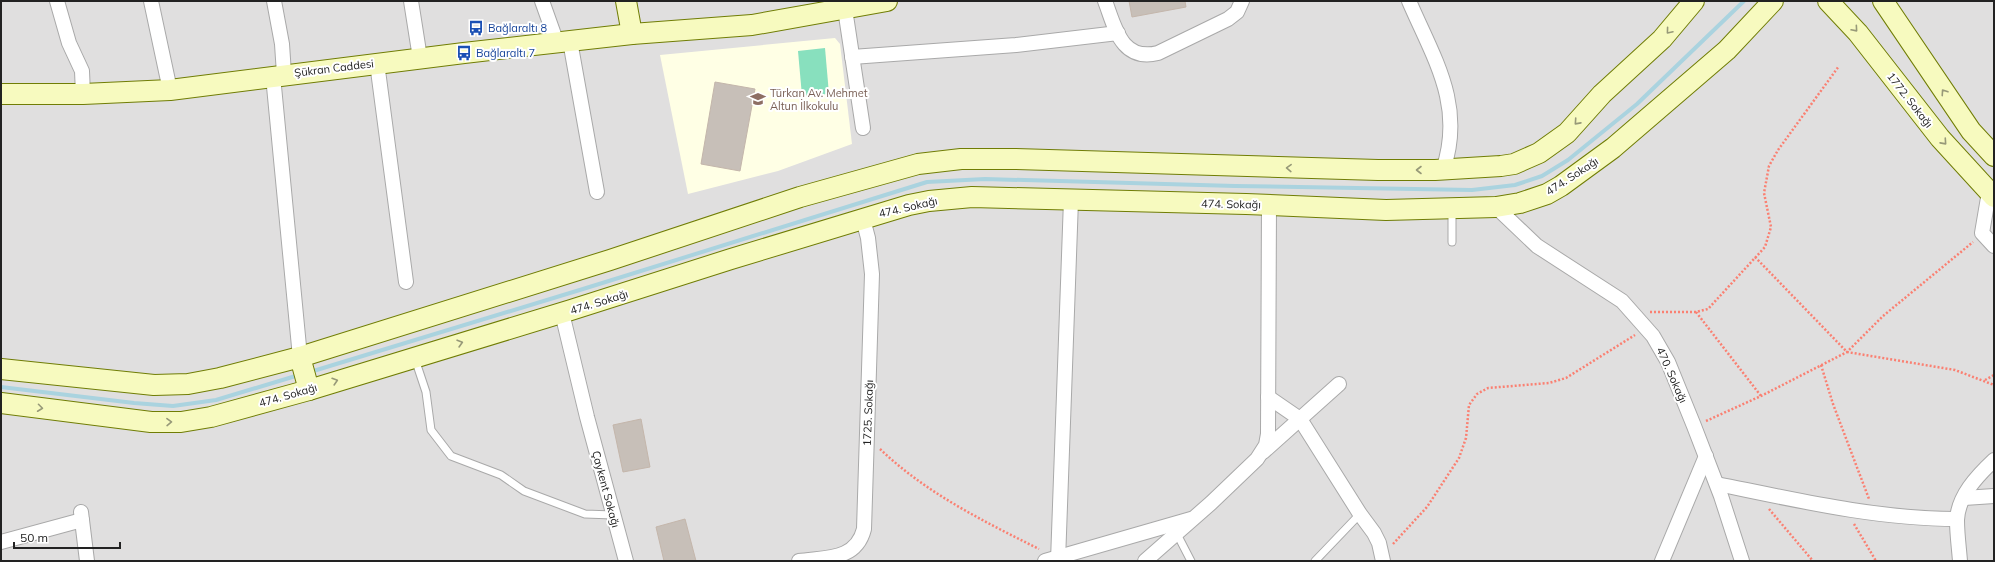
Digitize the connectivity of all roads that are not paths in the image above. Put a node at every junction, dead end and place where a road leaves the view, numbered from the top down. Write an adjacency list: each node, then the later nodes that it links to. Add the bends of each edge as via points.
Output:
1 (57, 1): 25 (street, via 69,42 82,71)
2 (151, 1): 23 (street)
3 (274, 1): 22 (street, via 282,44)
4 (411, 1): 20 (street)
5 (542, 1): 18 (street)
6 (626, 1): 17 (street)
7 (887, 1): 15 (street, Şükran Caddesi)
8 (1105, 1): 16 (street)
9 (1242, 1): 16 (street, via 1237,12 1228,20 1152,54 1140,54 1127,48 1122,44)
10 (1409, 1): 28 (street, via 1444,82 1450,106 1452,131)
11 (1694, 1): 28 (street, 474. Sokağı, one-way to 28, via 1662,39 1602,94 1567,133 1539,153 1520,162 1501,166)
12 (1773, 1): 33 (street, 474. Sokağı, via 1727,50 1577,176 1532,200)
13 (1828, 1): 30 (street, 1772. Sokağı, one-way to 30, via 1858,33 1940,138)
14 (1886, 3): 27 (street, one-way to 14, via 1971,131)
15 (845, 9): 17 (street, Şükran Caddesi, via 752,26); 19 (street)
16 (1118, 33): 19 (street, via 1016,45)
17 (632, 34): 18 (street, Şükran Caddesi)
18 (564, 42): 20 (street, Şükran Caddesi); 29 (street)
19 (852, 57): 26 (street)
20 (420, 58): 21 (street, Şükran Caddesi)
21 (377, 63): 22 (street, Şükran Caddesi); 38 (street)
22 (279, 75): 23 (street, Şükran Caddesi); 42 (street)
23 (170, 90): 25 (street, Şükran Caddesi)
24 (1, 94): 25 (street, Şükran Caddesi)
25 (83, 94)
26 (863, 128)
27 (1994, 156)
28 (1443, 170): 42 (street, 474. Sokağı, one-way to 42, via 1320,169 1023,159 961,159 932,162 800,197 624,256)
29 (597, 192)
30 (1992, 194): 37 (street, via 1982,233)
31 (1072, 200): 32 (street, 474. Sokağı); 35 (street, 474. Sokağı, via 949,198 909,205); 60 (street)
32 (1269, 205): 34 (street, 474. Sokağı, via 1386,210); 44 (street)
33 (1496, 207): 34 (street, 474. Sokağı); 48 (street, 470. Sokağı, via 1537,246 1622,301 1647,328 1668,362)
34 (1452, 209): 36 (lane)
35 (863, 219): 39 (street, 474. Sokağı); 63 (street, 1725. Sokağı, via 872,274 864,529 855,548 844,554)
36 (1452, 242)
37 (1994, 246)
38 (406, 282)
39 (562, 313): 40 (street, 474. Sokağı, one-way to 39); 54 (street, Çaykent Sokağı)
40 (414, 357): 42 (street, 474. Sokağı, one-way to 40); 54 (lane, via 426,392 431,430 451,456 501,476 524,490 585,514)
41 (1, 369): 42 (street, 474. Sokağı, via 171,385 220,378)
42 (304, 373): 45 (street, 474. Sokağı, one-way to 42, via 166,423 211,417)
43 (1339, 384): 46 (street)
44 (1268, 397): 46 (street); 47 (street, via 1268,440)
45 (1, 403)
46 (1300, 419): 47 (street); 53 (street)
47 (1262, 453): 55 (street)
48 (1706, 456): 50 (street, 470. Sokağı); 67 (street)
49 (1994, 460): 52 (street, via 1973,482)
50 (1716, 484): 56 (street, via 1875,514 1918,519); 68 (street, 470. Sokağı)
51 (1994, 496): 52 (street)
52 (1964, 498): 56 (street)
53 (1360, 514): 59 (street, via 1374,533); 66 (lane)
54 (614, 515): 62 (street, Çaykent Sokağı)
55 (1194, 518): 57 (street); 60 (street)
56 (1957, 519): 69 (street)
57 (1176, 534): 64 (street); 65 (lane)
58 (1, 542): 61 (street, via 81,516)
59 (1383, 558)
60 (1054, 560)
61 (87, 561)
62 (626, 561)
63 (799, 561)
64 (1145, 561)
65 (1191, 561)
66 (1315, 561)
67 (1662, 561)
68 (1742, 561)
69 (1960, 561)

